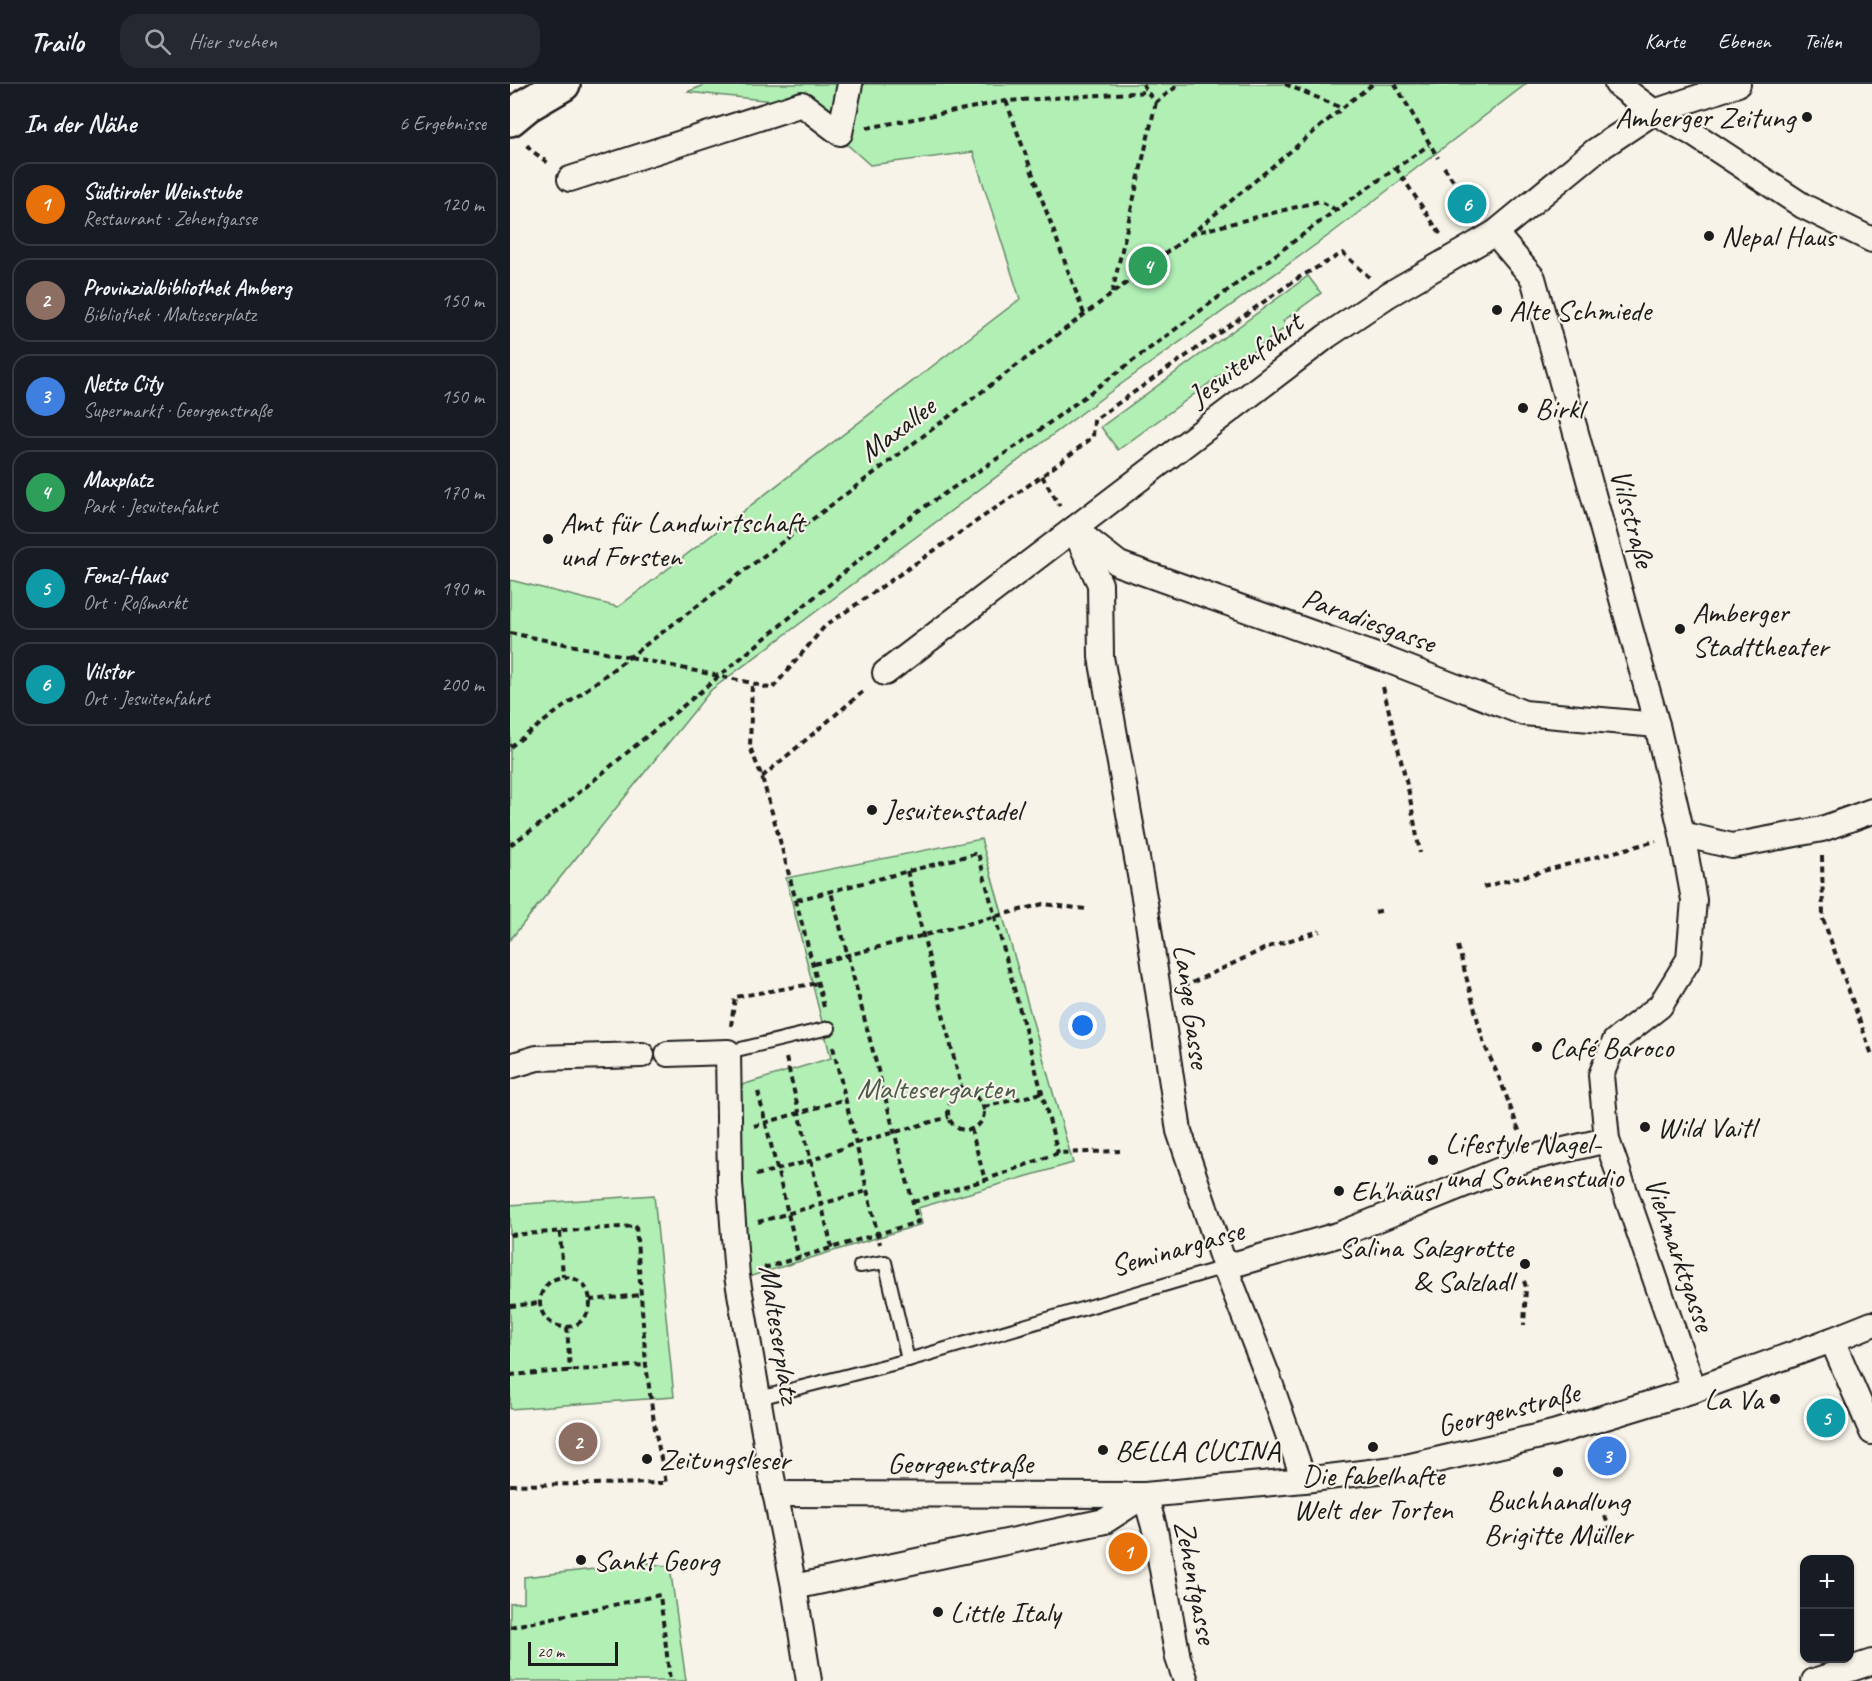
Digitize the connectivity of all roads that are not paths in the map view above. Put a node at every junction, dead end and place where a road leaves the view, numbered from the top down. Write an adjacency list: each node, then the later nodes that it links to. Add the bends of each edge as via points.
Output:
1 (563, 84): 6 (main road, via 527,105)
2 (850, 84): 7 (street, via 840,133 802,104)
3 (1617, 84): 5 (street)
4 (1738, 84): 5 (street, Jesuitenfahrt)
5 (1654, 112): 8 (street, Jesuitenfahrt, via 1595,151); 9 (street, via 1803,206)
6 (517, 130)
7 (570, 179)
8 (1495, 233): 10 (street, Jesuitenfahrt, via 1388,295 1327,336); 12 (street, Vilsstraße, via 1533,278)
9 (1872, 240)
10 (1074, 529): 11 (street, Jesuitenfahrt); 12 (street, Paradiesgasse, via 1119,564 1524,713); 22 (street, Lange Gasse, via 1100,584 1101,657 1145,903 1179,1131)
11 (885, 673)
12 (1657, 725): 14 (street, Vilsstraße)
13 (1872, 811): 14 (street, via 1822,829 1732,846)
14 (1682, 834): 20 (street, Viehmarktgasse, via 1694,900 1689,959 1660,1006 1615,1041 1601,1074)
15 (829, 1028): 16 (lane)
16 (738, 1050): 17 (street); 27 (street, Malteserplatz, via 729,1132 729,1183 737,1276)
17 (668, 1054)
18 (642, 1055): 19 (street, via 537,1058)
19 (510, 1066)
20 (1607, 1140): 22 (street, Seminargasse, via 1530,1158 1341,1234); 26 (street, Viehmarktgasse)
21 (860, 1266): 25 (lane, via 885,1262)
22 (1224, 1267): 25 (lane, Seminargasse); 29 (street, Lange Gasse)
23 (1872, 1324): 24 (street, Georgenstraße)
24 (1832, 1340): 26 (street, Georgenstraße); 28 (street)
25 (908, 1360): 27 (lane, Seminargasse)
26 (1694, 1390): 29 (street, Georgenstraße, via 1530,1438 1402,1468)
27 (759, 1398): 30 (street, Malteserplatz)
28 (1872, 1432)
29 (1304, 1480): 31 (street, Georgenstraße)
30 (775, 1494): 31 (street, Georgenstraße); 32 (street, Malteserplatz)
31 (1145, 1494): 32 (street, Georgenstraße, via 1106,1521); 35 (street, Zehentgasse)
32 (794, 1587): 34 (street, Malteserplatz)
33 (1872, 1662): 36 (street)
34 (809, 1681)
35 (1186, 1681)
36 (1814, 1681)

